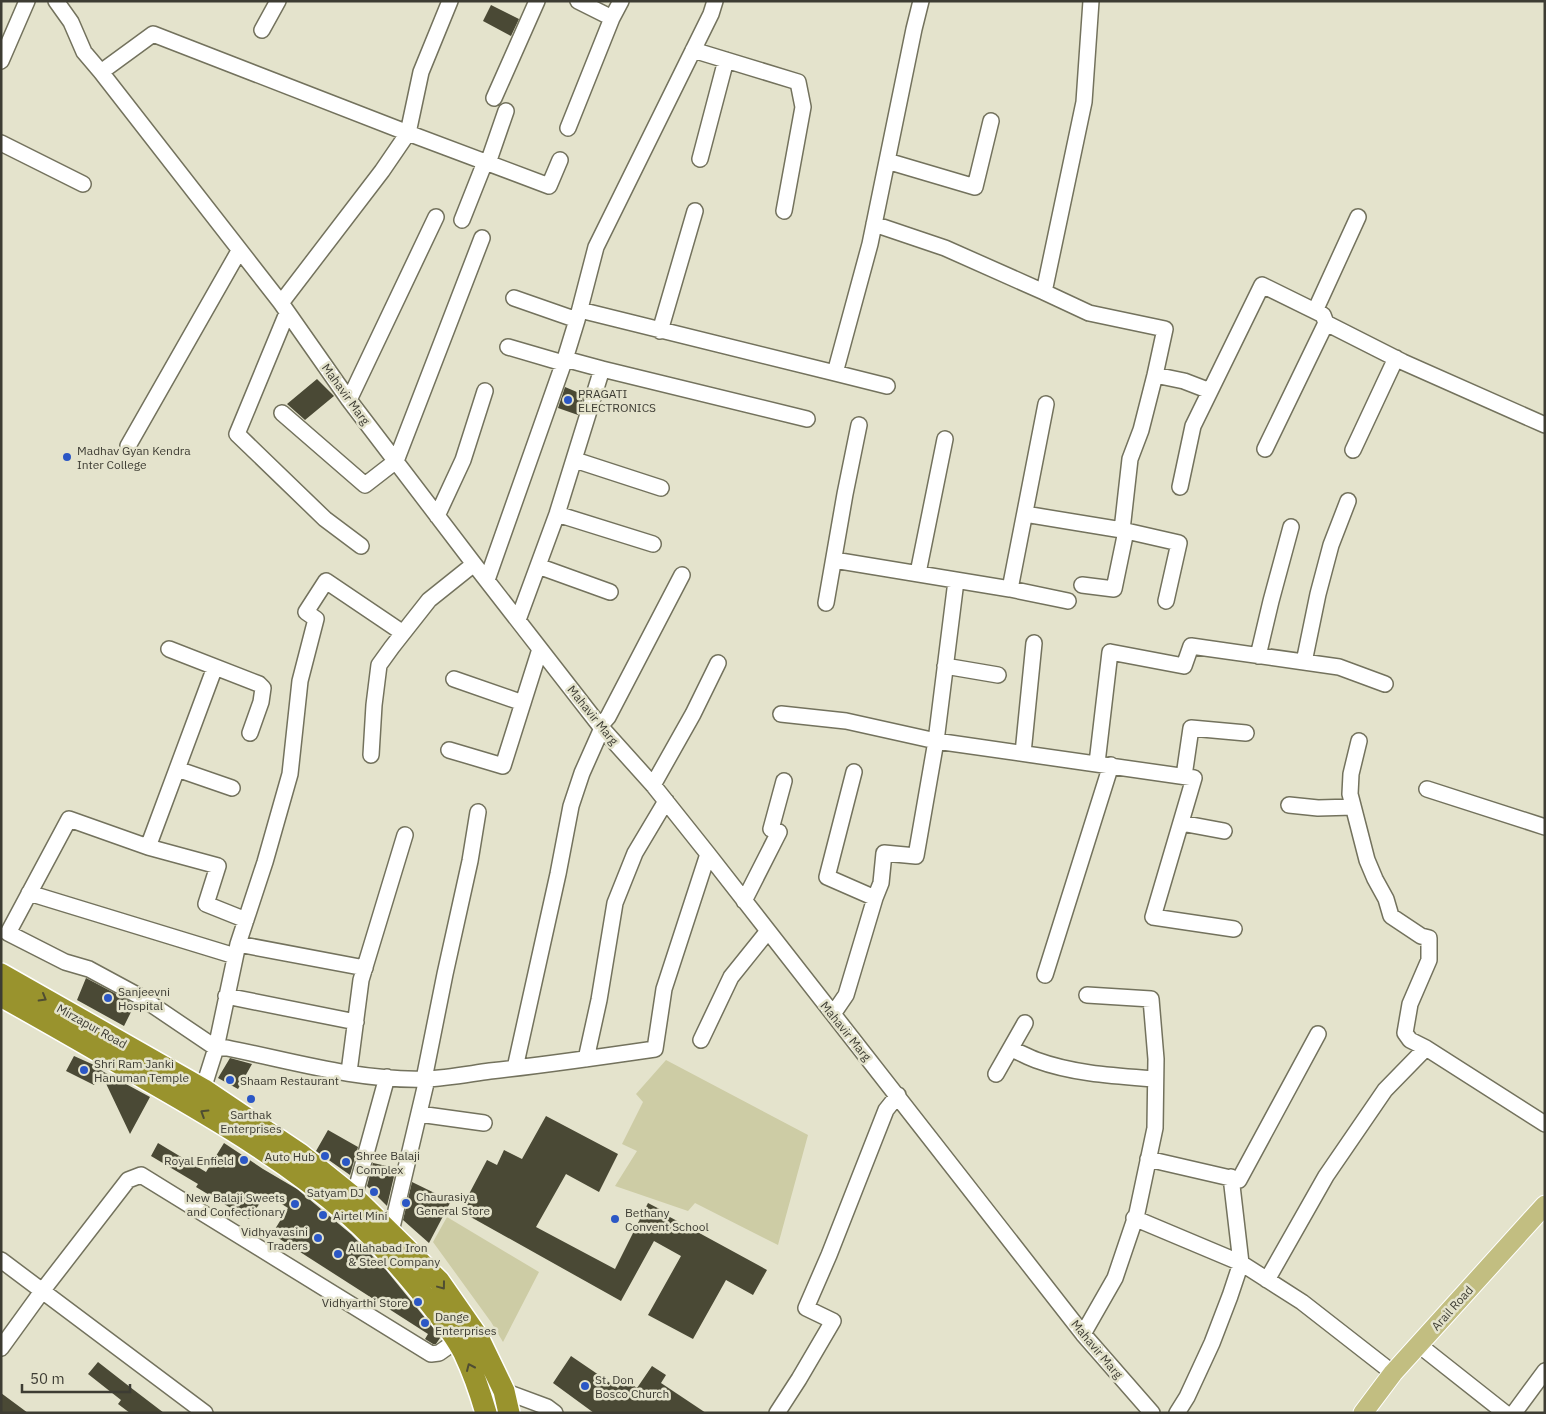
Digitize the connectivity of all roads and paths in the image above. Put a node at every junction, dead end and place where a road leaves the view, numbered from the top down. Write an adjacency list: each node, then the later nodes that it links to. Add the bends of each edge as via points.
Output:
1 (27, 1): 14 (street)
2 (56, 1): 16 (street, Mahavir Marg, via 71,22 84,52)
3 (278, 1): 12 (street)
4 (450, 1): 21 (street, via 421,72)
5 (537, 1): 17 (street)
6 (578, 1): 11 (street)
7 (621, 1): 11 (street)
8 (715, 1): 13 (street)
9 (921, 1): 25 (street)
10 (1091, 1): 36 (street, via 1084,102)
11 (612, 18): 20 (street)
12 (262, 30)
13 (693, 50): 15 (street); 40 (street, via 596,247)
14 (3, 52)
15 (726, 60): 23 (street); 29 (street, via 798,82 803,107)
16 (101, 72): 21 (street, via 153,34); 35 (street, Mahavir Marg)
17 (494, 98)
18 (506, 111): 26 (street)
19 (991, 121): 25 (street, via 975,187)
20 (568, 128)
21 (408, 133): 26 (street); 38 (street)
22 (1, 143): 27 (street)
23 (700, 159)
24 (560, 160): 26 (street, via 549,186)
25 (887, 161): 33 (street)
26 (487, 162): 32 (street)
27 (84, 184)
28 (695, 211): 42 (street)
29 (784, 212)
30 (436, 217): 52 (street)
31 (1358, 217): 39 (street)
32 (462, 220)
33 (874, 224): 36 (street, via 945,248); 47 (street)
34 (482, 238): 63 (street)
35 (239, 251): 38 (street, Mahavir Marg); 59 (street)
36 (1044, 292): 48 (street, via 1089,312 1164,329)
37 (514, 298): 40 (street)
38 (284, 308): 52 (street, Mahavir Marg); 73 (street, via 237,434 325,519)
39 (1315, 311): 41 (street, via 1323,315); 51 (street, via 1262,285)
40 (579, 315): 42 (street); 45 (street)
41 (1326, 324): 44 (street); 60 (street)
42 (660, 331): 47 (street)
43 (508, 347): 45 (street)
44 (1396, 358): 57 (street); 61 (street)
45 (564, 361): 46 (street); 79 (street)
46 (602, 369): 55 (street); 62 (street)
47 (835, 373): 49 (street)
48 (1155, 375): 51 (street, via 1184,380); 71 (street, via 1130,459)
49 (887, 386)
50 (485, 391): 69 (street, via 463,460)
51 (1210, 391): 64 (street, via 1193,426)
52 (349, 400): 63 (street, Mahavir Marg)
53 (1046, 404): 68 (street)
54 (282, 413): 63 (street, via 365,485)
55 (806, 419)
56 (858, 425): 74 (street)
57 (1545, 425)
58 (945, 438): 77 (street)
59 (128, 446)
60 (1265, 448)
61 (1353, 450)
62 (575, 460): 65 (street); 67 (street)
63 (396, 461): 69 (street, Mahavir Marg)
64 (1180, 487)
65 (661, 488)
66 (1348, 501): 93 (street, via 1330,545)
67 (557, 514): 72 (street); 76 (street)
68 (1025, 514): 71 (street); 82 (street)
69 (437, 516): 75 (street, Mahavir Marg)
70 (1291, 527): 92 (street)
71 (1124, 531): 81 (street, via 1114,590); 85 (street, via 1179,543)
72 (653, 544)
73 (361, 546)
74 (834, 560): 77 (street); 86 (street)
75 (474, 564): 79 (street, Mahavir Marg); 88 (street, via 429,600)
76 (538, 566): 83 (street); 87 (street)
77 (918, 573): 80 (street)
78 (682, 576): 102 (street)
79 (486, 580): 87 (street, Mahavir Marg)
80 (956, 581): 82 (street); 95 (street)
81 (1082, 585)
82 (1010, 589): 84 (street)
83 (610, 592)
84 (1068, 601)
85 (1166, 601)
86 (826, 603)
87 (518, 620): 91 (street, Mahavir Marg)
88 (403, 632): 109 (street, via 379,665); 131 (street, via 326,581 306,612 316,619 300,680 290,774)
89 (1034, 643): 108 (street)
90 (168, 649): 96 (street)
91 (540, 649): 100 (street); 102 (street, Mahavir Marg)
92 (1258, 656): 93 (street); 110 (street, via 1191,646 1184,666 1110,652)
93 (1304, 662): 99 (street, via 1339,668)
94 (718, 663): 115 (street)
95 (945, 666): 97 (street); 105 (street)
96 (214, 667): 103 (street, via 263,688); 111 (street)
97 (998, 675)
98 (454, 679): 100 (street)
99 (1385, 684)
100 (523, 703): 107 (street, via 502,766)
101 (782, 714): 105 (street, via 846,721)
102 (601, 727): 115 (street, Mahavir Marg); 150 (street, via 571,806)
103 (250, 733)
104 (1246, 733): 113 (street, via 1191,728)
105 (936, 741): 108 (street); 129 (street, via 916,856 884,853 881,883)
106 (1359, 741): 120 (street, via 1351,774)
107 (449, 750)
108 (1023, 753): 110 (street)
109 (371, 755)
110 (1104, 764): 113 (street); 137 (street)
111 (177, 769): 116 (street); 126 (street)
112 (854, 772): 129 (street, via 828,877)
113 (1184, 776): 122 (street, via 1194,778)
114 (784, 781): 130 (street, via 771,829 779,832)
115 (653, 785): 118 (street, Mahavir Marg)
116 (232, 788)
117 (1427, 789): 123 (street)
118 (666, 801): 127 (street, Mahavir Marg); 149 (street, via 635,853 616,902)
119 (1289, 805): 120 (street, via 1318,808)
120 (1353, 806): 147 (street, via 1367,860 1391,916 1428,938 1429,960 1410,1004 1405,1033 1410,1040)
121 (478, 812): 154 (street)
122 (1181, 823): 124 (street); 132 (street, via 1154,917)
123 (1545, 827)
124 (1224, 831)
125 (405, 835): 135 (street)
126 (148, 847): 128 (street, via 69,819); 131 (street, via 218,866 206,904)
127 (708, 854): 130 (street, Mahavir Marg); 149 (street, via 664,989 655,1050)
128 (29, 893): 134 (street); 146 (street, via 8,934 131,991)
129 (875, 898): 141 (street, via 846,995)
130 (744, 901): 133 (street, Mahavir Marg)
131 (246, 920): 134 (street)
132 (1234, 929)
133 (768, 931): 141 (street, Mahavir Marg); 145 (street, via 731,977)
134 (236, 950): 135 (street); 140 (street)
135 (365, 968): 142 (street)
136 (1, 974): 156 (highway, Mirzapur Road, one-way to 156)
137 (1045, 975)
138 (1087, 994): 155 (street, via 1151,999)
139 (1, 996): 166 (highway, Mirzapur Road, one-way to 139, via 243,1137)
140 (226, 996): 142 (street); 146 (street)
141 (833, 1014): 157 (street, Mahavir Marg)
142 (356, 1022): 151 (street)
143 (1026, 1023): 148 (street)
144 (1318, 1034): 162 (street, via 1239,1180)
145 (701, 1040)
146 (216, 1048): 151 (street); 156 (street)
147 (1426, 1048): 160 (street); 169 (street, via 1385,1090 1326,1176)
148 (1011, 1049): 152 (street); 155 (street, via 1072,1070)
149 (586, 1059): 150 (street)
150 (515, 1068): 154 (street)
151 (349, 1072): 153 (street)
152 (996, 1074)
153 (387, 1077): 154 (street); 163 (street)
154 (425, 1079): 158 (street)
155 (1155, 1079): 161 (street, via 1155,1128)
156 (203, 1089): 163 (highway, Mirzapur Road, via 300,1154)
157 (898, 1095): 171 (street, Mahavir Marg); 182 (street, via 886,1110 806,1308 833,1321)
158 (418, 1114): 159 (street); 166 (street)
159 (484, 1123)
160 (1545, 1124)
161 (1148, 1159): 162 (street); 165 (street)
162 (1231, 1177): 168 (street)
163 (354, 1197): 166 (highway, Mirzapur Road)
164 (1545, 1205): 173 (main road, Arail Road)
165 (1134, 1218): 168 (street); 171 (street, via 1115,1278)
166 (388, 1242): 172 (highway, Mirzapur Road); 177 (highway, Mirzapur Road, one-way to 177, via 439,1281 478,1337)
167 (1, 1260): 170 (street)
168 (1240, 1263): 169 (street); 184 (street, via 1212,1343)
169 (1268, 1280): 176 (street, via 1302,1302)
170 (43, 1290): 172 (street, via 128,1180 141,1175 431,1354 439,1353); 174 (street); 178 (street)
171 (1083, 1334): 183 (street, Mahavir Marg)
172 (456, 1341): 179 (highway, Mirzapur Road, one-way to 172, via 476,1380)
173 (1419, 1345): 176 (main road, Arail Road); 186 (street)
174 (1, 1348)
175 (1545, 1372): 187 (street)
176 (1393, 1374): 185 (main road, Arail Road)
177 (504, 1391): 180 (highway, Mirzapur Road); 181 (street)
178 (205, 1413)
179 (486, 1413)
180 (509, 1413)
181 (555, 1413)
182 (777, 1413)
183 (1152, 1413)
184 (1177, 1413)
185 (1363, 1413)
186 (1505, 1413)
187 (1514, 1413)

